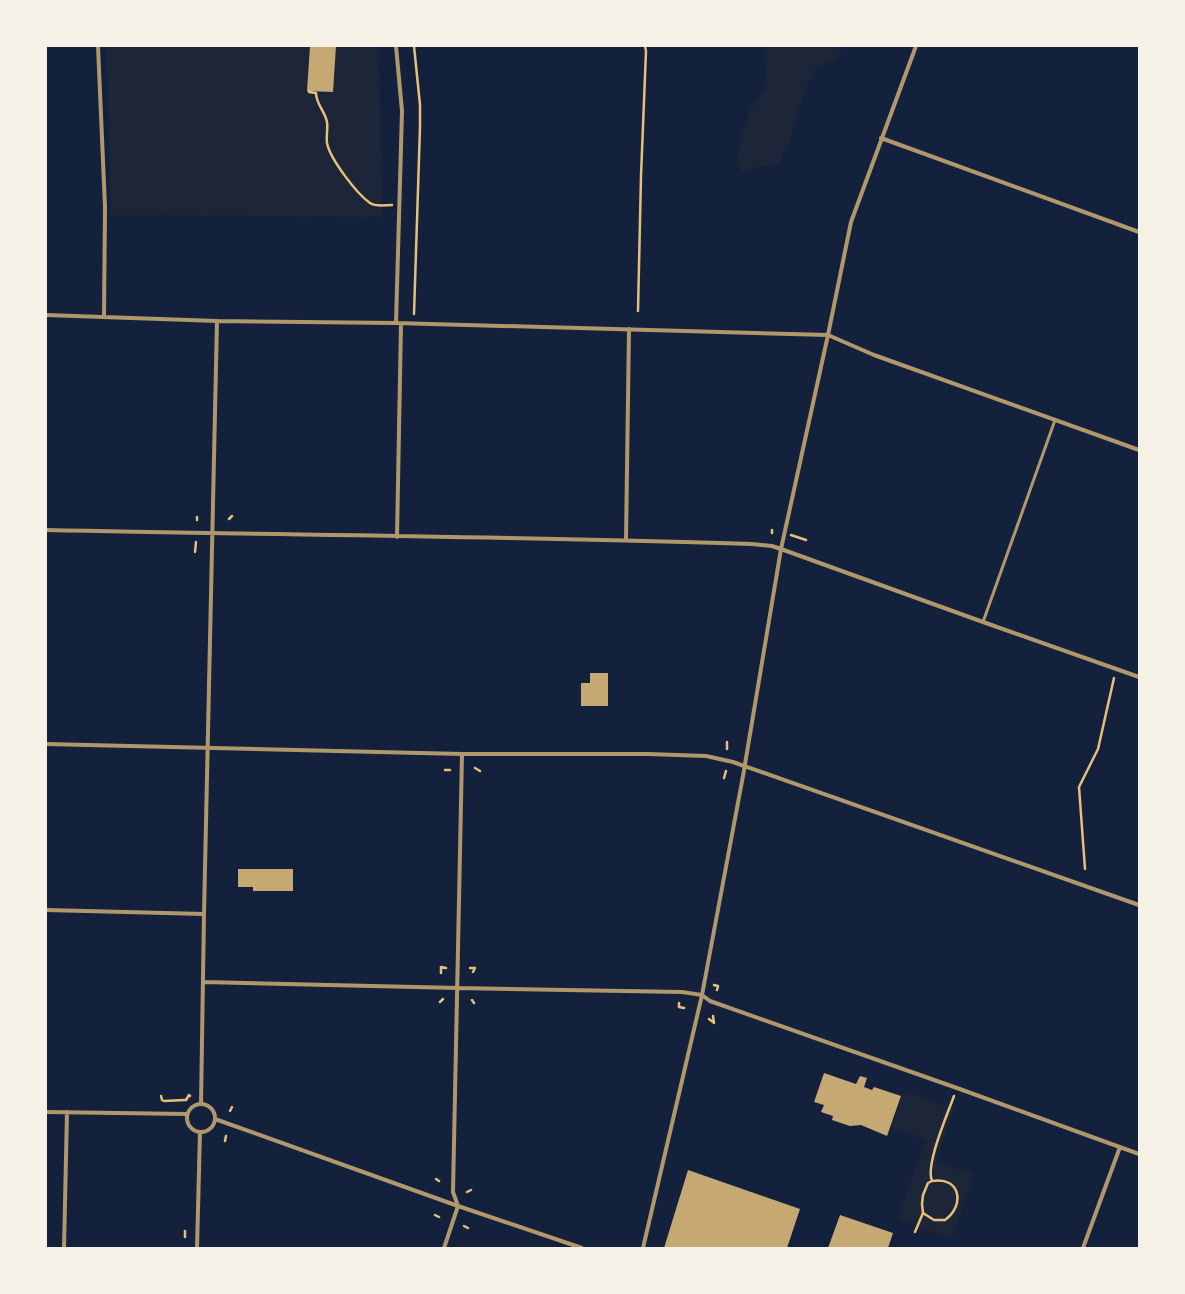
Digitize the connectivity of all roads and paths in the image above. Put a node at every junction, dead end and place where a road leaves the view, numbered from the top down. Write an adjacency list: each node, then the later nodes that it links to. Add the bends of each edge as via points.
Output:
1 (98, 46): 13 (street, via 105,207)
2 (396, 46): 8 (street, via 402,111)
3 (414, 46): 11 (path, via 420,127)
4 (644, 46): 10 (path, via 646,51)
5 (916, 46): 7 (street)
6 (309, 91): 8 (path, via 316,93 316,101 327,121 327,144 332,156 352,184 371,203)
7 (881, 138): 9 (street); 17 (street, via 851,222)
8 (400, 205): 15 (street)
9 (1139, 232)
10 (638, 311)
11 (414, 314)
12 (46, 315): 13 (street)
13 (104, 316): 14 (street)
14 (217, 321): 15 (street); 22 (street)
15 (399, 324): 16 (street); 24 (street)
16 (629, 330): 17 (street); 25 (street)
17 (828, 335): 18 (street, via 874,355); 27 (street)
18 (1055, 420): 19 (street); 29 (lane)
19 (1139, 450)
20 (46, 530): 22 (street)
21 (772, 530): 23 (path)
22 (213, 534): 24 (street); 34 (street)
23 (772, 534)
24 (397, 536): 25 (street)
25 (626, 540): 27 (street, via 752,544)
26 (196, 542): 28 (path)
27 (781, 549): 29 (street); 37 (street)
28 (195, 552)
29 (983, 622): 30 (street)
30 (1139, 677)
31 (1114, 678): 44 (path, via 1098,749 1079,787)
32 (727, 742): 35 (path)
33 (46, 744): 34 (street)
34 (208, 748): 36 (street); 47 (street)
35 (727, 749)
36 (462, 754): 37 (street, via 706,756); 54 (street)
37 (744, 766): 45 (street); 56 (street)
38 (475, 768): 41 (path)
39 (445, 770): 40 (path)
40 (450, 770)
41 (480, 771)
42 (726, 772): 43 (path)
43 (724, 778)
44 (1085, 869)
45 (1139, 905)
46 (46, 910): 47 (street)
47 (204, 914): 52 (street)
48 (446, 968): 50 (path, via 441,967)
49 (470, 968): 51 (path, via 475,968)
50 (441, 972)
51 (473, 972)
52 (203, 982): 54 (street); 68 (street)
53 (714, 985): 55 (path, via 718,986)
54 (458, 988): 56 (street, via 682,992); 81 (street, via 453,1192)
55 (717, 990)
56 (702, 995): 63 (street, via 710,1001); 92 (street)
57 (443, 999): 58 (path)
58 (440, 1002)
59 (679, 1003): 60 (path, via 679,1007)
60 (684, 1008)
61 (713, 1016): 62 (path, via 714,1023)
62 (709, 1019)
63 (957, 1088): 78 (street); 80 (path, via 930,1168)
64 (161, 1096): 67 (path, via 164,1101)
65 (184, 1096): 67 (path)
66 (190, 1096): 67 (path)
67 (184, 1100)
68 (201, 1104): 73 (street, via 191,1108); 74 (street, via 213,1110)
69 (232, 1106): 70 (path)
70 (230, 1111)
71 (46, 1112): 72 (street)
72 (67, 1112): 73 (street); 88 (street)
73 (188, 1114): 75 (street, via 187,1119 191,1128)
74 (215, 1119): 75 (street, via 209,1130); 81 (street)
75 (200, 1132): 89 (street)
76 (226, 1136): 77 (path)
77 (225, 1141)
78 (1120, 1147): 79 (street); 93 (street)
79 (1139, 1154)
80 (932, 1181): 82 (path, via 928,1183 922,1199); 82 (path, via 944,1180 953,1185 957,1194 956,1205 945,1220 934,1220)
81 (458, 1206): 90 (street); 91 (street)
82 (923, 1214): 86 (path)
83 (464, 1226): 84 (path)
84 (468, 1228)
85 (185, 1231): 87 (path)
86 (915, 1232)
87 (185, 1237)
88 (64, 1248)
89 (197, 1248)
90 (444, 1248)
91 (582, 1248)
92 (643, 1248)
93 (1083, 1248)

